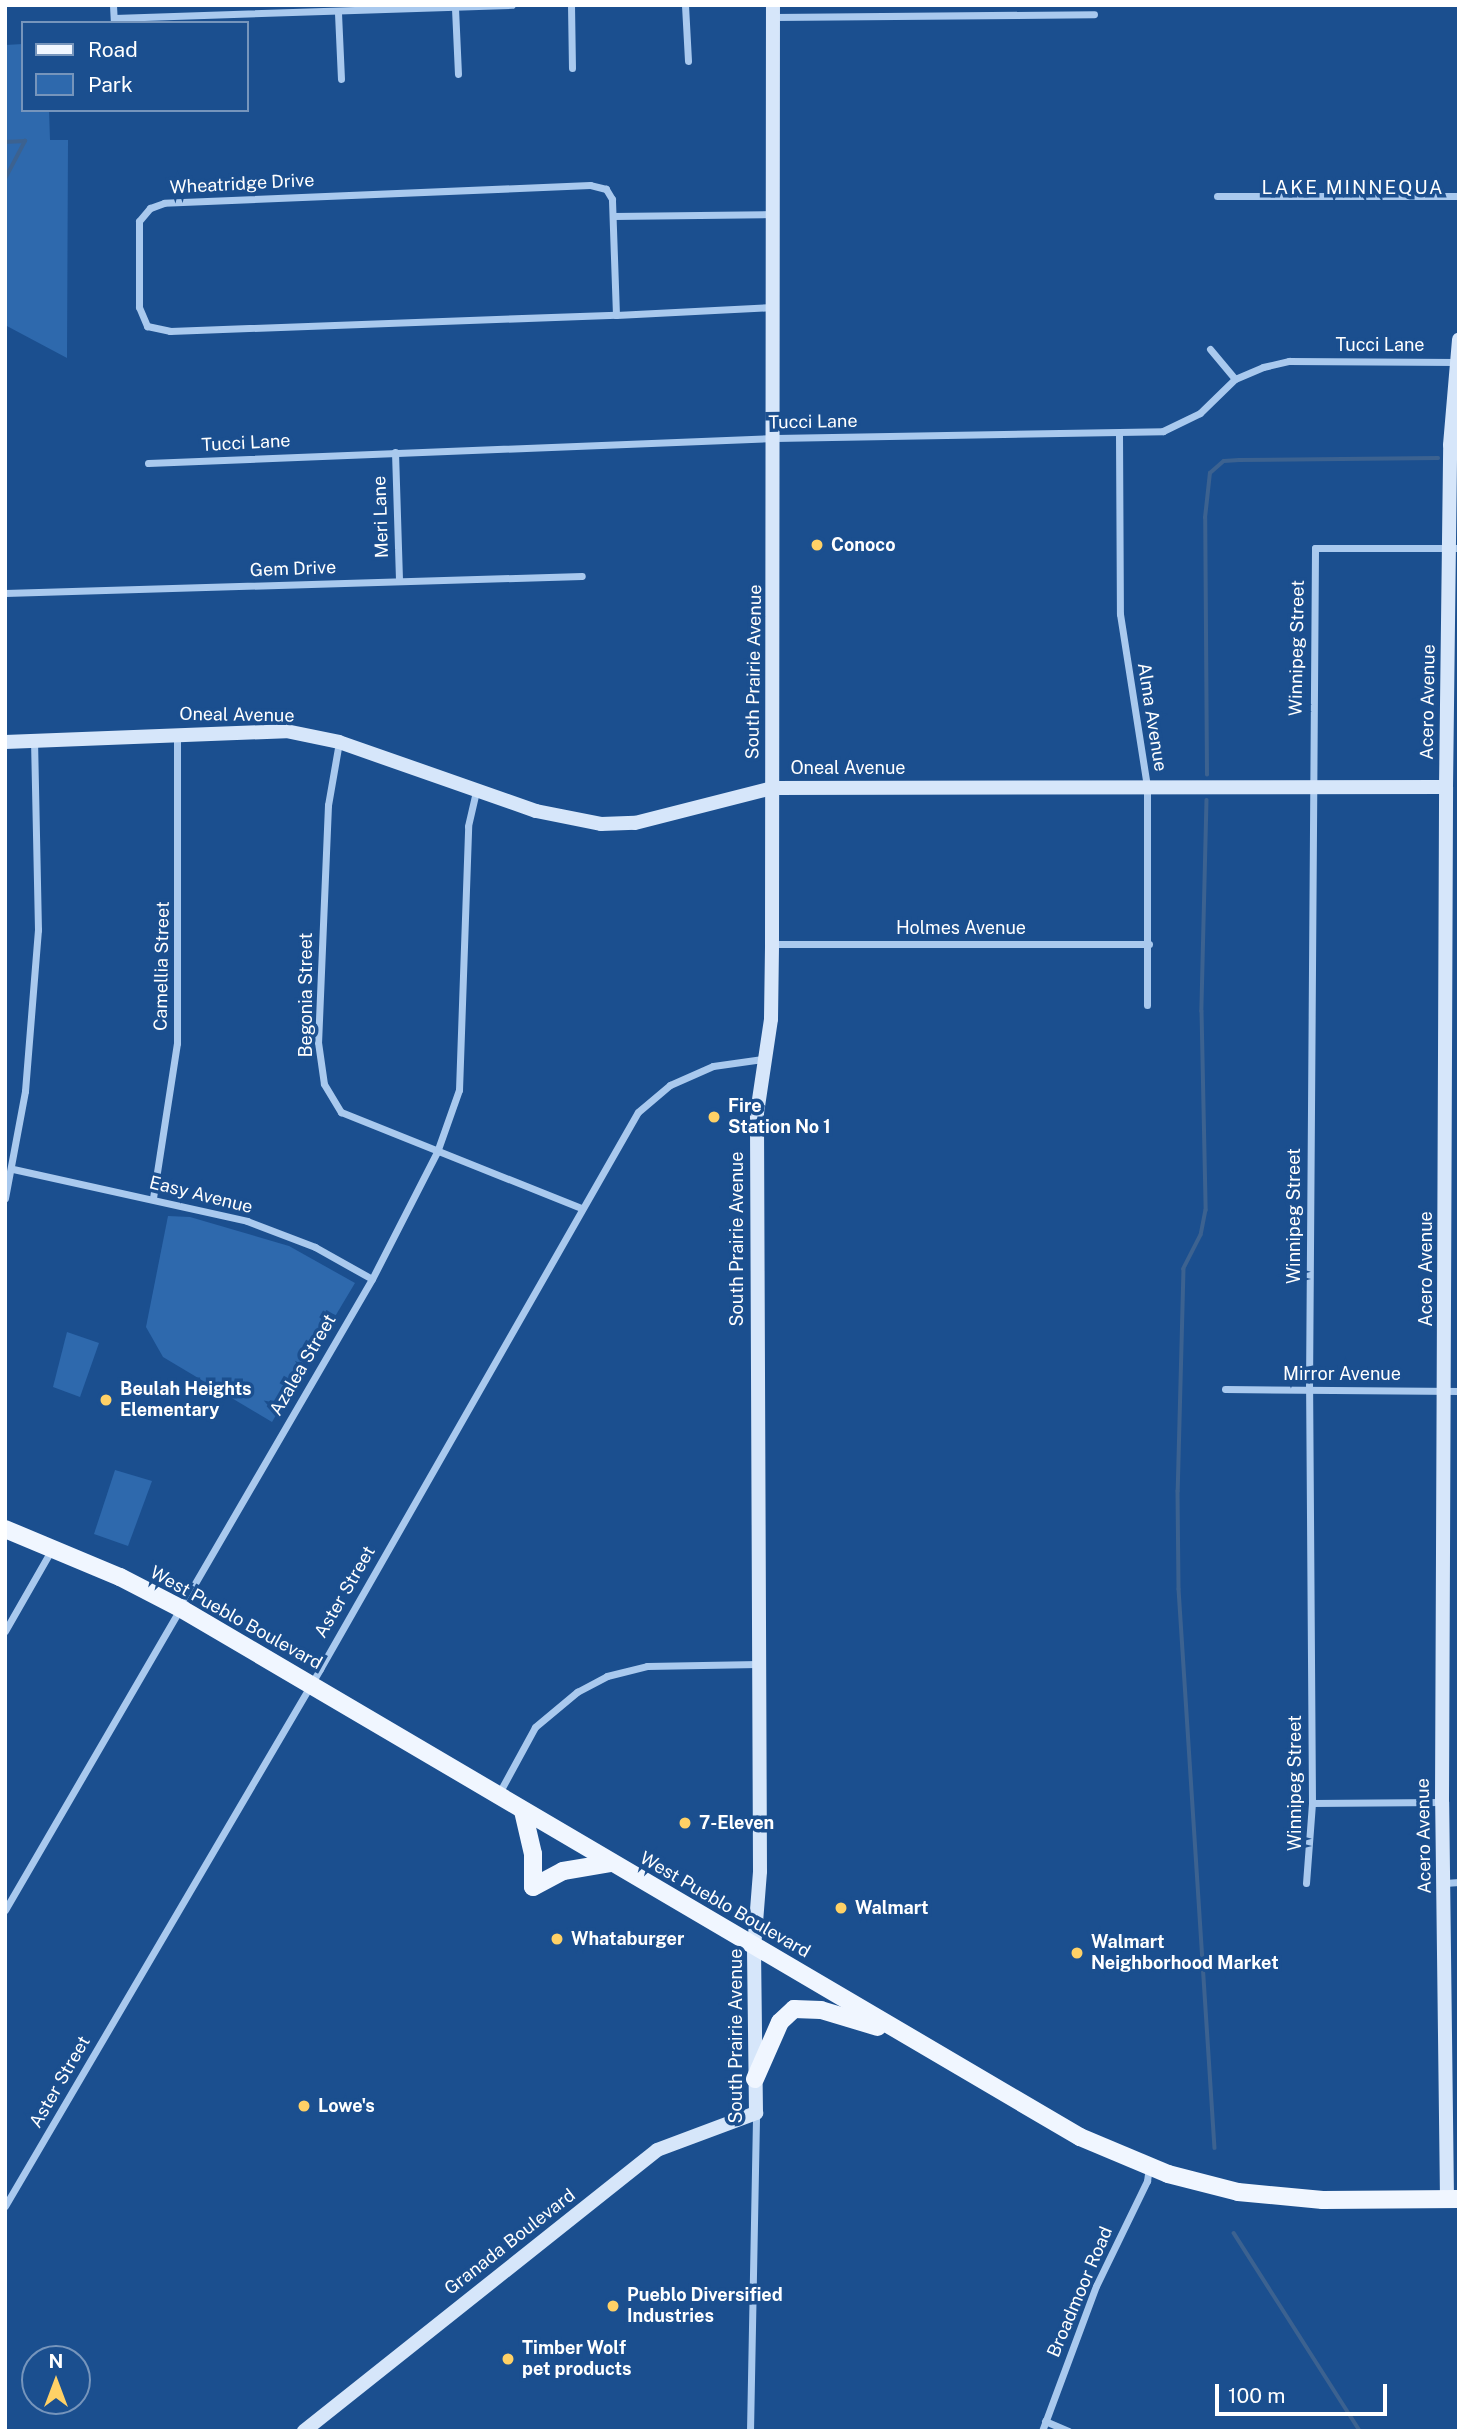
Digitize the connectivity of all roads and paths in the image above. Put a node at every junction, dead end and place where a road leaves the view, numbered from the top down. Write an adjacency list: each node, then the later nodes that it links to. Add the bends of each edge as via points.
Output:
1 (113, 5): 10 (street)
2 (512, 5): 5 (street)
3 (571, 5): 12 (street)
4 (685, 5): 11 (street)
5 (455, 8): 7 (street); 13 (street)
6 (774, 11): 8 (street); 17 (street, South Prairie Avenue)
7 (338, 13): 9 (street); 14 (street)
8 (1094, 14)
9 (224, 19): 10 (street)
10 (114, 20)
11 (688, 61)
12 (572, 68)
13 (458, 74)
14 (341, 79)
15 (1459, 196): 16 (street)
16 (1217, 197)
17 (775, 214): 18 (street); 19 (street, South Prairie Avenue)
18 (613, 216): 20 (street, Wheatridge Drive); 20 (street, Wheatridge Drive, via 606,189 590,185 164,202 150,208 139,221 139,307 148,326 170,331)
19 (775, 307): 20 (street, Wheatridge Drive); 26 (street, South Prairie Avenue)
20 (616, 315)
21 (1459, 339): 23 (street, Acero Avenue)
22 (1210, 349): 24 (street)
23 (1457, 362): 24 (street, Tucci Lane, via 1289,361); 29 (street, Acero Avenue, via 1450,445)
24 (1235, 379): 25 (street, Tucci Lane, via 1200,413 1163,431)
25 (1119, 434): 26 (street, Tucci Lane); 37 (street, Alma Avenue, via 1120,614)
26 (775, 438): 27 (street, Tucci Lane); 40 (street, South Prairie Avenue)
27 (395, 452): 28 (street, Tucci Lane); 31 (street, Meri Lane)
28 (148, 463)
29 (1454, 547): 38 (street, Acero Avenue); 41 (street, Winnipeg Street, via 1315,548)
30 (582, 576): 31 (street, Gem Drive)
31 (399, 581): 32 (street, Gem Drive)
32 (5, 593)
33 (177, 733): 34 (street, Oneal Avenue); 36 (street, Oneal Avenue, via 286,731); 49 (street, Camellia Street, via 177,1043)
34 (34, 741): 35 (street, Oneal Avenue); 47 (street, via 38,930)
35 (5, 742)
36 (339, 742): 39 (street, Oneal Avenue); 46 (street, Begonia Street, via 326,833 318,1042 324,1084 341,1112)
37 (1147, 787): 40 (street, Oneal Avenue); 41 (street, Oneal Avenue); 43 (street, Alma Avenue)
38 (1453, 787): 41 (street, Oneal Avenue); 54 (street, Acero Avenue)
39 (478, 788): 40 (street, Oneal Avenue, via 536,811 601,824 635,823); 46 (street, Azalea Street, via 468,826 458,1090)
40 (772, 788): 42 (street, South Prairie Avenue)
41 (1311, 788): 52 (street, Winnipeg Street)
42 (772, 944): 43 (street, Holmes Avenue); 45 (street, South Prairie Avenue, via 771,1019)
43 (1149, 944): 44 (street, Alma Avenue)
44 (1147, 1005)
45 (763, 1059): 50 (street, Aster Street, via 713,1066 662,1092 638,1112); 59 (street, South Prairie Avenue, via 757,1113)
46 (437, 1152): 50 (street, Begonia Street); 51 (street, Azalea Street)
47 (13, 1169): 48 (street); 49 (street, Easy Avenue)
48 (5, 1198)
49 (153, 1198): 51 (street, Easy Avenue, via 247,1221 315,1247)
50 (581, 1208): 60 (street, Aster Street)
51 (372, 1279): 57 (street, Azalea Street)
52 (1309, 1389): 53 (street, Mirror Avenue); 54 (street, Mirror Avenue); 63 (street, Winnipeg Street)
53 (1225, 1390)
54 (1452, 1390): 62 (street, Acero Avenue)
55 (5, 1529): 56 (main road, West Pueblo Boulevard)
56 (52, 1549): 57 (main road, West Pueblo Boulevard); 58 (street)
57 (180, 1608): 60 (main road, West Pueblo Boulevard); 68 (street, Azalea Street)
58 (5, 1631)
59 (758, 1664): 61 (street, via 648,1665 607,1676 577,1692 535,1727); 69 (street, South Prairie Avenue, via 760,1871)
60 (310, 1684): 61 (main road, West Pueblo Boulevard); 75 (street, Aster Street)
61 (498, 1795): 64 (main road, West Pueblo Boulevard)
62 (1442, 1802): 63 (street); 66 (street, Acero Avenue)
63 (1312, 1803): 67 (street, Winnipeg Street)
64 (523, 1811): 65 (main road, West Pueblo Boulevard); 65 (main road, via 534,1862 533,1887 563,1871)
65 (611, 1863): 69 (main road, West Pueblo Boulevard)
66 (1452, 1882): 74 (street, Acero Avenue)
67 (1306, 1883)
68 (5, 1910)
69 (754, 1948): 70 (main road, West Pueblo Boulevard); 71 (street, South Prairie Avenue)
70 (905, 2034): 71 (main road, via 821,2010 794,2009 780,2022); 73 (main road, West Pueblo Boulevard, via 1080,2137)
71 (755, 2079): 72 (street, South Prairie Avenue)
72 (756, 2113): 77 (street, Granada Boulevard, via 657,2150); 78 (street, South Prairie Avenue)
73 (1149, 2166): 74 (main road, West Pueblo Boulevard, via 1197,2183 1278,2197); 76 (street, Broadmoor Road, via 1147,2181 1096,2286)
74 (1453, 2199)
75 (5, 2206)
76 (1045, 2421): 79 (street, Broadmoor Road); 80 (street)
77 (304, 2431)
78 (750, 2431)
79 (1042, 2431)
80 (1069, 2431)

